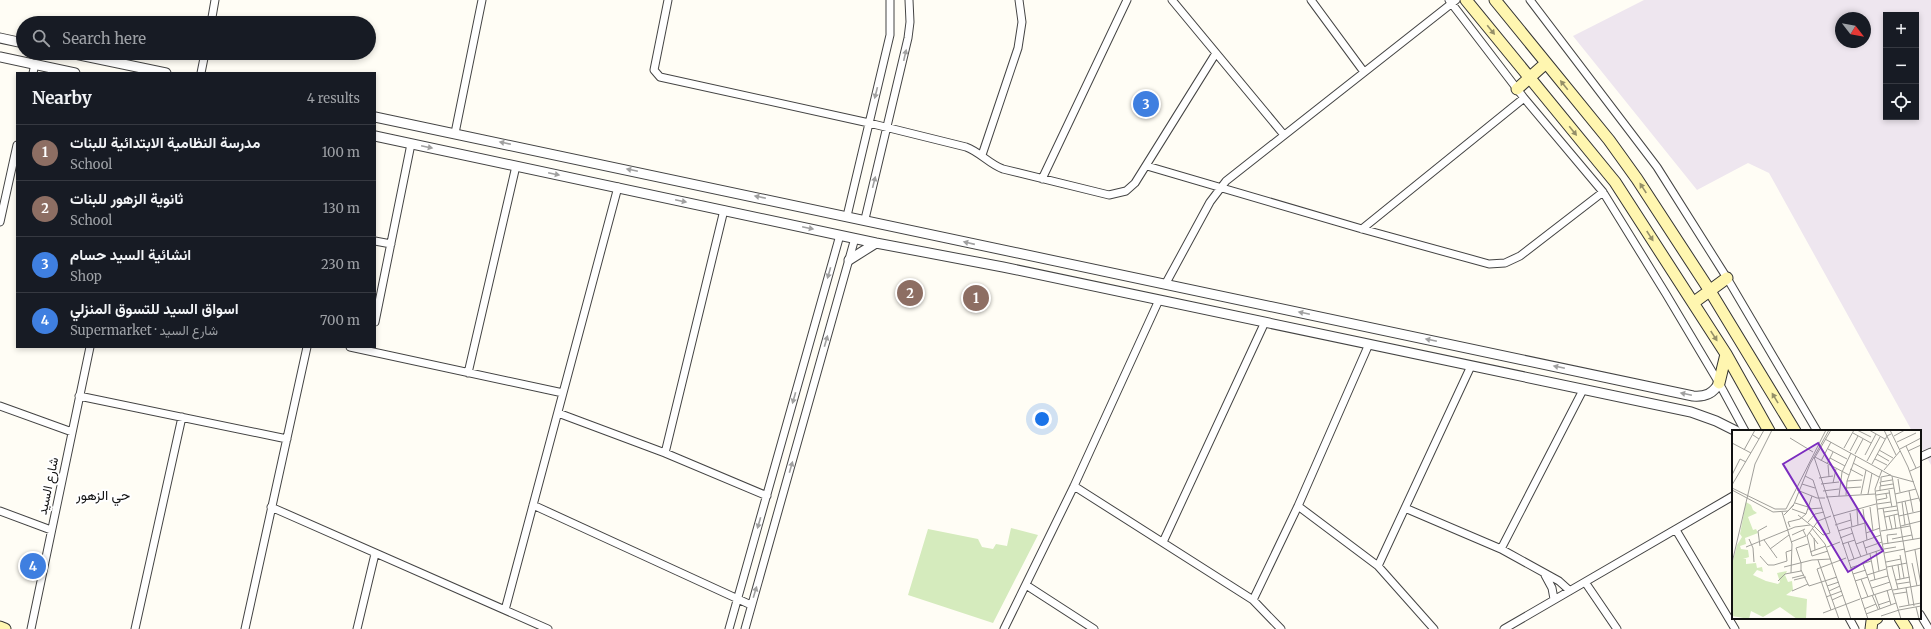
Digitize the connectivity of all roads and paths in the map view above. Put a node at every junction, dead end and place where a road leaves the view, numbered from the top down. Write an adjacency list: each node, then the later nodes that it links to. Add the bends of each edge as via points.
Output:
1 (215, 0): 14 (street)
2 (482, 0): 33 (street)
3 (668, 0): 31 (street, via 654,70 657,76)
4 (890, 0): 31 (street, one-way to 31, via 890,35)
5 (909, 0): 32 (street, one-way to 5, via 908,38)
6 (1019, 0): 38 (street, via 1022,22 1018,48)
7 (1127, 0): 41 (street)
8 (1172, 0): 17 (street)
9 (1311, 0): 26 (street)
10 (1466, 0): 27 (main road, one-way to 27)
11 (1495, 0): 21 (main road)
12 (1530, 0): 58 (street, via 1657,167)
13 (1452, 1): 26 (street); 28 (street)
14 (212, 16)
15 (0, 38): 16 (street)
16 (16, 41)
17 (1216, 53): 34 (street); 40 (street)
18 (0, 57): 22 (street)
19 (104, 60): 24 (street)
20 (204, 60): 25 (street)
21 (1546, 63): 27 (main road); 60 (main road, one-way to 21, via 1637,179)
22 (34, 69): 23 (street)
23 (65, 72)
24 (161, 72)
25 (202, 72)
26 (1364, 72): 34 (street)
27 (1529, 77): 28 (main road); 62 (main road, one-way to 62, via 1615,182)
28 (1517, 89): 29 (street)
29 (1524, 98): 44 (street); 49 (street)
30 (376, 117): 33 (street)
31 (869, 123): 32 (street); 46 (street)
32 (887, 128): 38 (street, via 966,147); 47 (street, one-way to 32)
33 (455, 133): 46 (street, one-way to 33)
34 (1284, 135): 43 (street)
35 (376, 136): 36 (street)
36 (411, 144): 39 (street, one-way to 39); 54 (street)
37 (16, 150): 48 (street)
38 (982, 155): 41 (street, via 998,167)
39 (516, 166): 42 (street, one-way to 42); 72 (street)
40 (1147, 166): 41 (street, via 1131,187 1115,195); 43 (street)
41 (1042, 179)
42 (618, 187): 45 (street, one-way to 45); 76 (street)
43 (1220, 188): 49 (street); 59 (street)
44 (1603, 192): 49 (street, via 1520,256 1505,263 1489,264); 74 (street)
45 (724, 210): 50 (street, one-way to 50); 90 (street)
46 (847, 216): 47 (street)
47 (865, 219): 55 (street, one-way to 47)
48 (0, 222)
49 (1362, 229)
50 (840, 235): 51 (street); 93 (street, one-way to 93)
51 (855, 238): 53 (street); 56 (street)
52 (376, 241): 54 (street)
53 (876, 243): 56 (street); 57 (street)
54 (391, 244): 63 (street)
55 (1007, 251): 57 (street); 59 (street)
56 (849, 260): 113 (street, one-way to 56)
57 (1003, 268): 61 (street)
58 (1727, 278): 60 (main road); 86 (street)
59 (1166, 283): 73 (street, one-way to 59)
60 (1710, 291): 62 (main road); 85 (main road, one-way to 60)
61 (1159, 300): 64 (street); 92 (street)
62 (1693, 303): 70 (main road, one-way to 70)
63 (376, 317)
64 (1265, 322): 65 (street); 102 (street)
65 (1369, 344): 71 (street); 96 (street)
66 (90, 348): 78 (street, شارع السيد)
67 (307, 348): 88 (street)
68 (360, 348): 69 (street)
69 (370, 349): 72 (street)
70 (1726, 354): 74 (main road); 84 (main road)
71 (1472, 366): 75 (street); 98 (street)
72 (468, 373): 76 (street)
73 (1612, 378): 74 (street, one-way to 73, via 1709,395 1701,397); 77 (street)
74 (1719, 383): 83 (street)
75 (1583, 390): 77 (street); 103 (street)
76 (563, 393): 80 (street)
77 (1608, 395): 82 (street, via 1691,412)
78 (79, 396): 81 (street); 87 (street, شارع السيد)
79 (0, 406): 87 (street)
80 (558, 413): 90 (street); 95 (street)
81 (182, 417): 88 (street); 121 (street)
82 (1734, 430)
83 (1744, 430)
84 (1769, 430)
85 (1794, 430)
86 (1816, 430)
87 (72, 432): 100 (street, شارع السيد)
88 (287, 439): 97 (street)
89 (1931, 452): 91 (street)
90 (665, 453): 93 (street)
91 (1921, 457)
92 (1074, 486): 102 (street); 108 (street)
93 (767, 496): 110 (street, one-way to 110)
94 (1732, 497): 101 (street)
95 (533, 506): 110 (street); 114 (street)
96 (1298, 506): 105 (street); 112 (street)
97 (272, 507): 104 (street); 122 (street)
98 (1405, 508): 103 (street); 105 (street)
99 (0, 511): 100 (street)
100 (51, 530): 120 (street, شارع السيد)
101 (1676, 530): 107 (street); 133 (street)
102 (1163, 542): 112 (street)
103 (1501, 549): 106 (street)
104 (375, 554): 114 (street); 123 (street)
105 (1378, 566): 130 (street)
106 (1545, 574): 109 (street); 111 (street)
107 (1585, 582): 109 (street); 132 (street)
108 (1026, 585): 127 (street); 128 (street)
109 (1569, 590): 111 (street)
110 (738, 599): 113 (street); 125 (street)
111 (1554, 599): 131 (street)
112 (1253, 600): 129 (street)
113 (751, 605): 126 (street)
114 (505, 610): 124 (street)
115 (1921, 616): 136 (street)
116 (1850, 619): 134 (street)
117 (1901, 619): 135 (main road)
118 (0, 627): 119 (main road)
119 (5, 629)
120 (31, 629)
121 (135, 629)
122 (245, 629)
123 (357, 629)
124 (548, 629)
125 (729, 629)
126 (745, 629)
127 (1004, 629)
128 (1094, 629)
129 (1281, 629)
130 (1434, 629)
131 (1504, 629)
132 (1617, 629)
133 (1735, 629)
134 (1856, 629)
135 (1907, 629)
136 (1929, 629)

